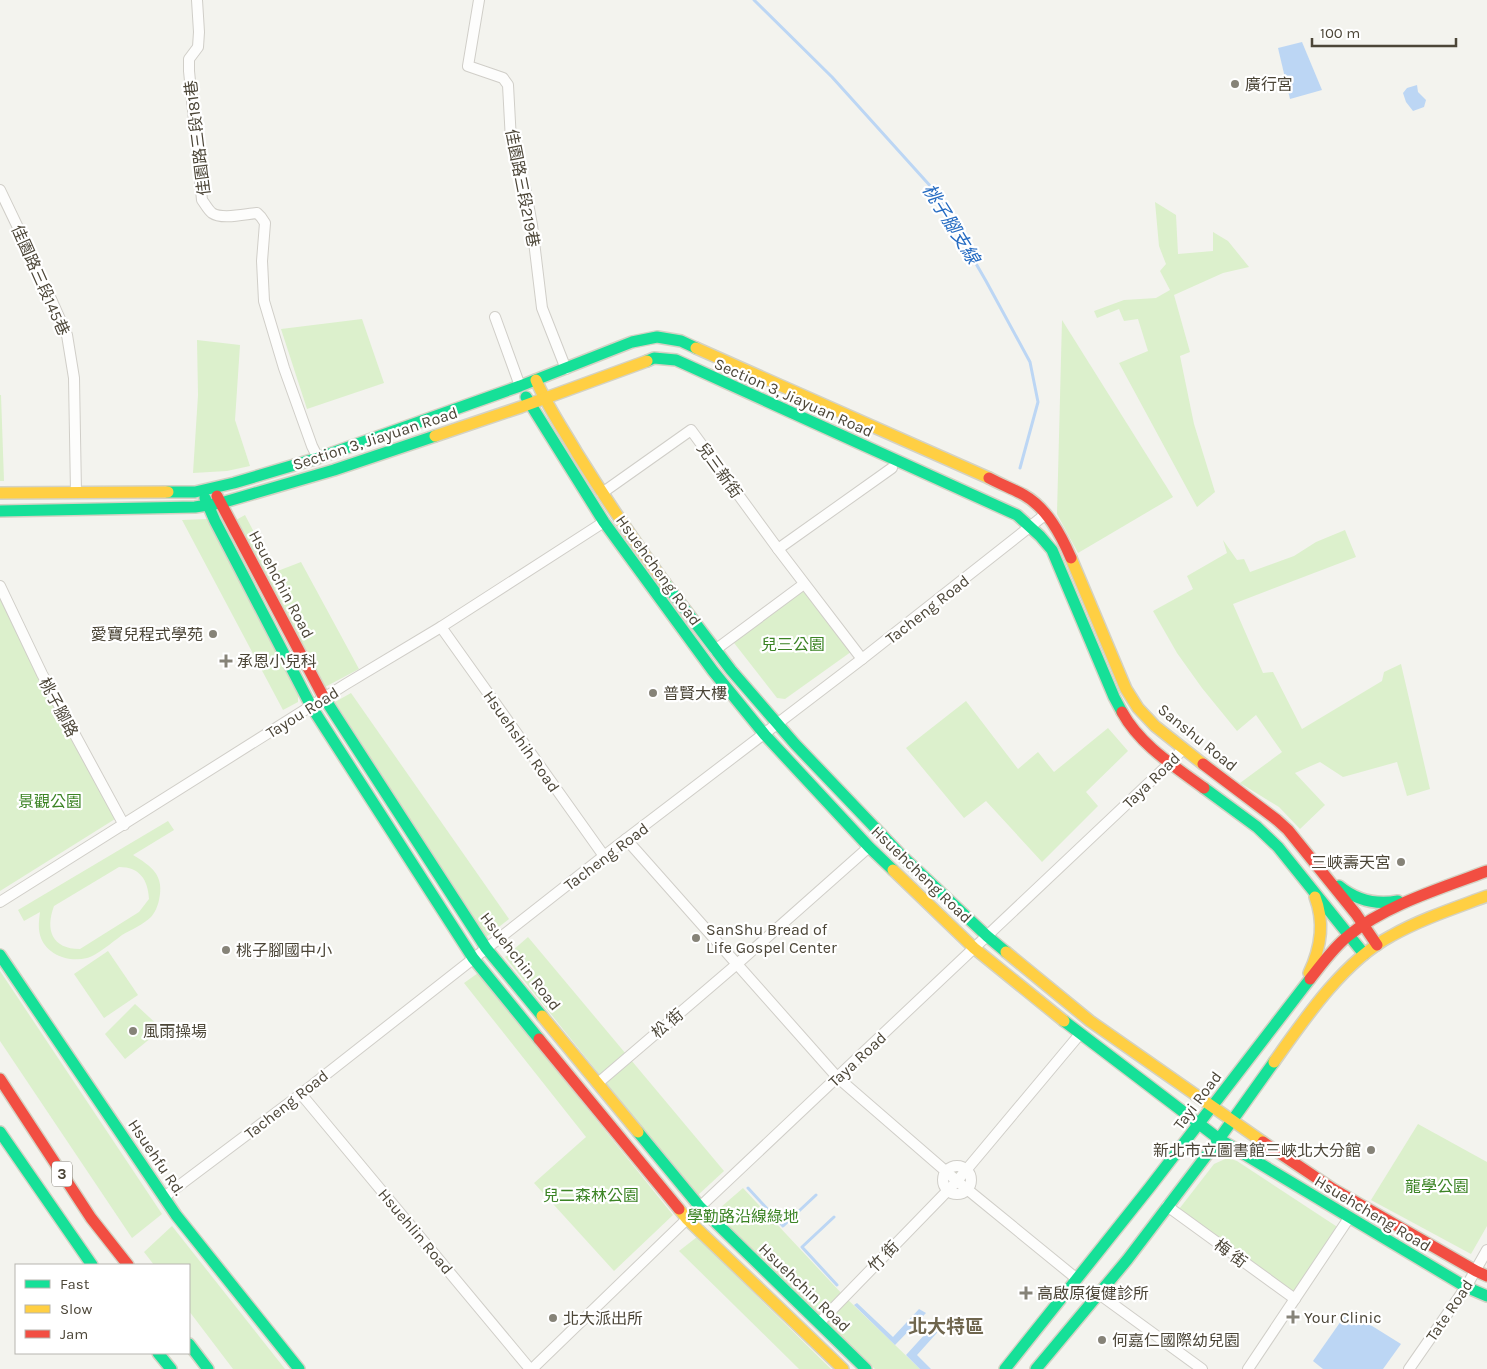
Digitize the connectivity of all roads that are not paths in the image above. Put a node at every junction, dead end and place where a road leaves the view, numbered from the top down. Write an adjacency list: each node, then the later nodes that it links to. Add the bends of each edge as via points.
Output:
1 (197, 0): 10 (street, 佳園路三段181巷, via 198,47 189,59 189,71 202,200 215,215 257,213 265,224 262,261 264,302 284,368)
2 (479, 0): 5 (street, 佳園路三段219巷, via 468,66 503,78 508,85 511,141 525,187 542,308)
3 (0, 190): 13 (street, 佳園路三段145巷, via 66,335 74,378)
4 (495, 316): 7 (street, Hsuehcheng Road)
5 (566, 369): 6 (main road, Section 3, Jiayuan Road); 19 (main road, Section 3, Jiayuan Road, via 632,342 657,337 681,341 976,472 1026,496)
6 (536, 380): 7 (main road, Section 3, Jiayuan Road); 8 (main road, Hsuehcheng Road)
7 (520, 386): 9 (main road, Hsuehcheng Road); 10 (main road, Section 3, Jiayuan Road)
8 (544, 399): 9 (main road, Section 3, Jiayuan Road); 14 (main road, Hsuehcheng Road); 21 (main road, Section 3, Jiayuan Road, via 654,358 676,360 1017,515)
9 (530, 404): 16 (main road, Section 3, Jiayuan Road, via 334,470); 20 (main road, Hsuehcheng Road)
10 (318, 458): 12 (main road, Section 3, Jiayuan Road)
11 (892, 468): 22 (street)
12 (208, 490): 13 (main road, Section 3, Jiayuan Road); 16 (main road, Hsuehchin Road); 17 (main road, Hsuehchin Road)
13 (76, 493): 15 (main road, Section 3, Jiayuan Road)
14 (602, 493): 22 (street, 兒三新街, via 691,430); 26 (main road, Hsuehcheng Road)
15 (0, 494)
16 (221, 503): 17 (main road, Section 3, Jiayuan Road); 28 (main road, Hsuehchin Road)
17 (208, 506): 18 (main road, Section 3, Jiayuan Road); 29 (main road, Hsuehchin Road)
18 (0, 511)
19 (1046, 514): 21 (street, Tacheng Road); 32 (main road, Sanshu Road, via 1065,545 1126,689 1138,708)
20 (604, 522): 25 (street, Tayou Road); 31 (main road, Hsuehcheng Road, via 713,671)
21 (1031, 527): 27 (street, Tacheng Road); 33 (main road, Section 3, Jiayuan Road, via 1052,550 1125,717 1143,740)
22 (778, 549): 23 (street, 兒三新街)
23 (804, 584): 26 (street); 27 (street, 兒三新街)
24 (0, 586): 34 (street, 桃子腳路, via 42,674)
25 (441, 627): 28 (street, Tayou Road); 37 (street, Hsuehshih Road)
26 (715, 650): 30 (main road, Hsuehcheng Road)
27 (862, 659): 30 (street, Tacheng Road)
28 (324, 698): 29 (street, Tayou Road); 48 (main road, Hsuehchin Road)
29 (311, 706): 34 (street, Tayou Road); 52 (main road, Hsuehchin Road)
30 (778, 724): 31 (street, Tacheng Road); 46 (main road, Hsuehcheng Road, via 902,856)
31 (765, 735): 35 (street, Tacheng Road); 36 (main road, Hsuehcheng Road)
32 (1183, 749): 33 (street, Taya Road); 38 (main road, Sanshu Road, via 1278,820)
33 (1170, 763): 40 (main road, Section 3, Jiayuan Road, via 1257,827 1278,846); 46 (street, Taya Road)
34 (124, 825): 43 (street, Tayou Road)
35 (626, 839): 37 (street, Tacheng Road); 53 (street)
36 (869, 847): 49 (main road, Hsuehcheng Road); 53 (street, 松 街)
37 (604, 856): 48 (street, Tacheng Road)
38 (1313, 862): 41 (main road, via 1348,894 1364,901 1388,903); 44 (main road, Sanshu Road)
39 (1487, 871): 41 (main road)
40 (1308, 883): 45 (main road, Section 3, Jiayuan Road); 54 (main road, via 1318,903 1322,927 1312,967)
41 (1438, 889): 44 (main road, via 1377,915)
42 (1487, 896): 47 (main road, via 1434,916)
43 (0, 902)
44 (1363, 925): 45 (main road, Tayi Road); 47 (main road, Sanshu Road)
45 (1349, 935): 50 (main road, Section 3, Jiayuan Road); 54 (main road, Tayi Road)
46 (987, 936): 49 (street, Taya Road); 60 (main road, Hsuehcheng Road, via 1090,1021)
47 (1377, 944): 50 (main road)
48 (486, 948): 52 (street, Tacheng Road); 58 (main road, Hsuehchin Road)
49 (974, 948): 55 (main road, Hsuehcheng Road); 56 (street, Taya Road)
50 (1364, 954): 61 (main road, via 1317,1004)
51 (0, 955): 70 (main road, Hsuehfu Rd.)
52 (473, 958): 59 (street, Tacheng Road); 74 (main road, Hsuehchin Road)
53 (737, 964): 56 (street); 58 (street, 松 街)
54 (1298, 993): 60 (main road, Tayi Road)
55 (1080, 1034): 62 (main road, Hsuehcheng Road); 65 (street, 竹 街)
56 (838, 1077): 66 (street); 72 (street, Taya Road)
57 (0, 1079): 77 (main road, 3, via 91,1218)
58 (598, 1083): 72 (main road, Hsuehchin Road)
59 (301, 1094): 70 (street, Tacheng Road); 91 (street, Hsuehlin Road)
60 (1212, 1107): 61 (main road, Hsuehcheng Road); 62 (main road, Tayi Road)
61 (1232, 1121): 64 (main road); 78 (main road, Hsuehcheng Road, via 1333,1189)
62 (1200, 1124): 64 (main road, Hsuehcheng Road); 80 (main road, Tayi Road)
63 (0, 1132): 76 (main road, 3)
64 (1220, 1139): 71 (main road); 73 (main road, Hsuehcheng Road)
65 (966, 1169): 66 (street, via 953,1166); 67 (street, 竹 街); 68 (street, via 971,1177)
66 (946, 1171): 67 (street); 69 (street, via 943,1182)
67 (957, 1181): 68 (street); 69 (street, 竹 街)
68 (967, 1189): 69 (street, via 958,1194); 80 (street)
69 (948, 1190): 85 (street, 竹 街)
70 (164, 1197): 90 (main road, Hsuehfu Rd.)
71 (1167, 1206): 82 (main road); 84 (street, 梅 街)
72 (700, 1207): 74 (street, Taya Road); 85 (main road, Hsuehchin Road)
73 (1350, 1218): 81 (main road, Hsuehcheng Road); 84 (street)
74 (687, 1219): 91 (street, Taya Road); 92 (main road, Hsuehchin Road)
75 (1487, 1250): 78 (street, Tate Road)
76 (91, 1264)
77 (127, 1264)
78 (1476, 1271): 79 (main road, Hsuehcheng Road); 81 (street, Tate Road)
79 (1487, 1276)
80 (1077, 1279): 94 (main road, Tayi Road)
81 (1466, 1287): 83 (main road, Hsuehcheng Road); 98 (street, Tate Road)
82 (1099, 1294): 95 (main road); 96 (street)
83 (1487, 1296)
84 (1295, 1299): 97 (street)
85 (819, 1323): 93 (main road, Hsuehchin Road)
86 (190, 1345): 89 (main road)
87 (159, 1354): 88 (main road)
88 (171, 1369)
89 (208, 1369)
90 (299, 1369)
91 (531, 1369)
92 (843, 1369)
93 (866, 1369)
94 (1005, 1369)
95 (1036, 1369)
96 (1202, 1369)
97 (1248, 1369)
98 (1409, 1369)

